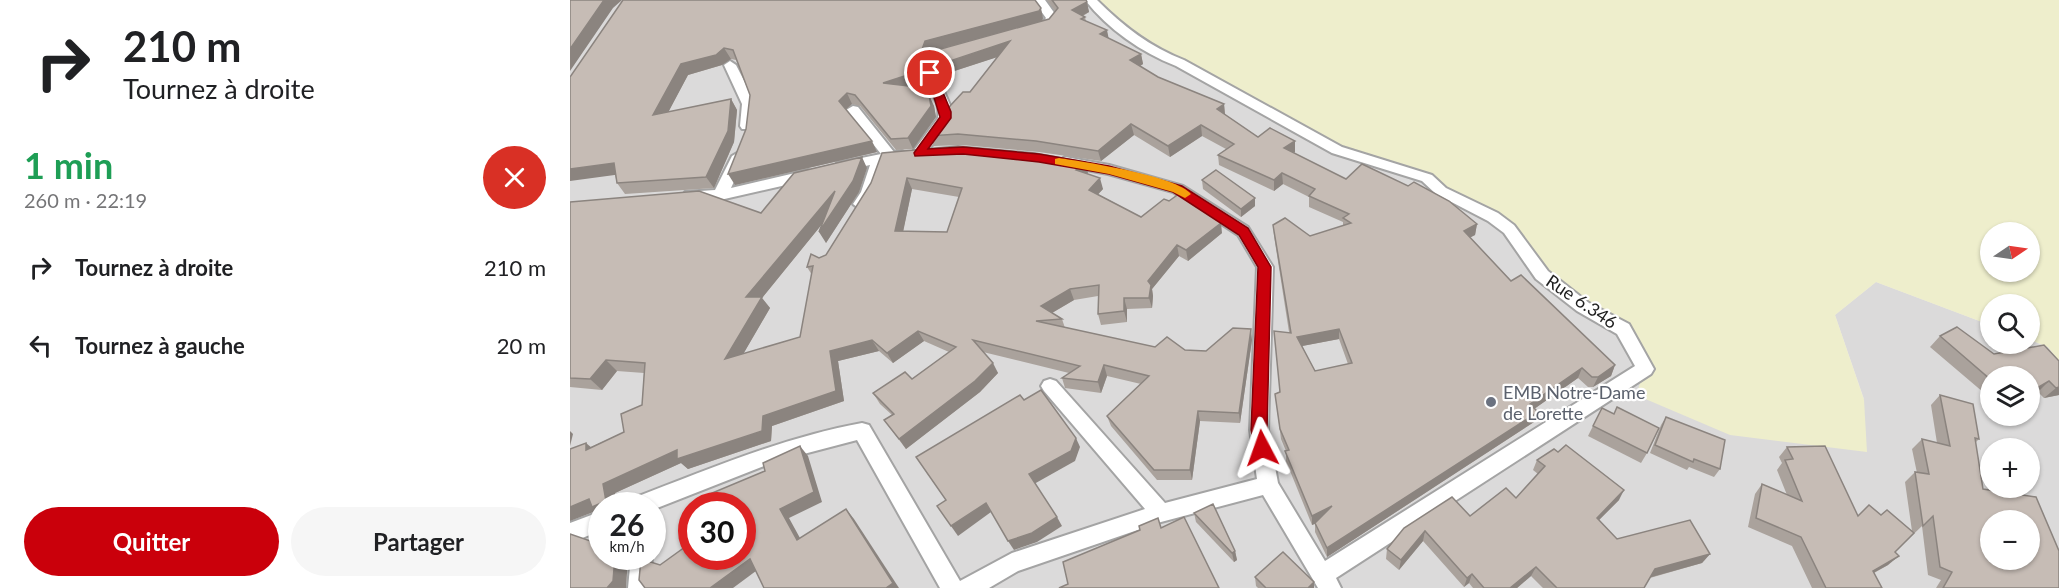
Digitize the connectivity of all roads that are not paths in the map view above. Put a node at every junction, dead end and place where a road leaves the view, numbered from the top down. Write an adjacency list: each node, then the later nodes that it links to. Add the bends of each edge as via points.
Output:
1 (1039, 0): 3 (street, via 1051,21)
2 (1091, 0): 21 (street, Rue 6.346, via 1116,26 1154,54 1180,63 1338,150 1427,178 1442,191 1493,217 1509,229 1542,275 1583,307 1623,329 1645,369)
3 (1024, 31)
4 (966, 47): 8 (street, via 934,57 929,65 946,112)
5 (730, 66): 11 (street, via 749,104 746,142)
6 (853, 110): 9 (street)
7 (941, 152): 8 (street)
8 (920, 153): 9 (street)
9 (885, 157): 11 (street); 13 (street)
10 (1051, 160): 15 (street, via 1109,170 1178,189 1243,231 1265,267 1259,430)
11 (720, 195): 12 (street)
12 (674, 196)
13 (849, 222)
14 (1050, 386): 17 (street)
15 (1268, 485): 17 (street); 21 (street)
16 (666, 495): 23 (street, via 767,457 862,431)
17 (1161, 513): 24 (street, via 1012,563)
18 (588, 526): 19 (street)
19 (570, 533)
20 (641, 570): 22 (street)
21 (1326, 581)
22 (639, 588)
23 (952, 588)
24 (968, 588)

